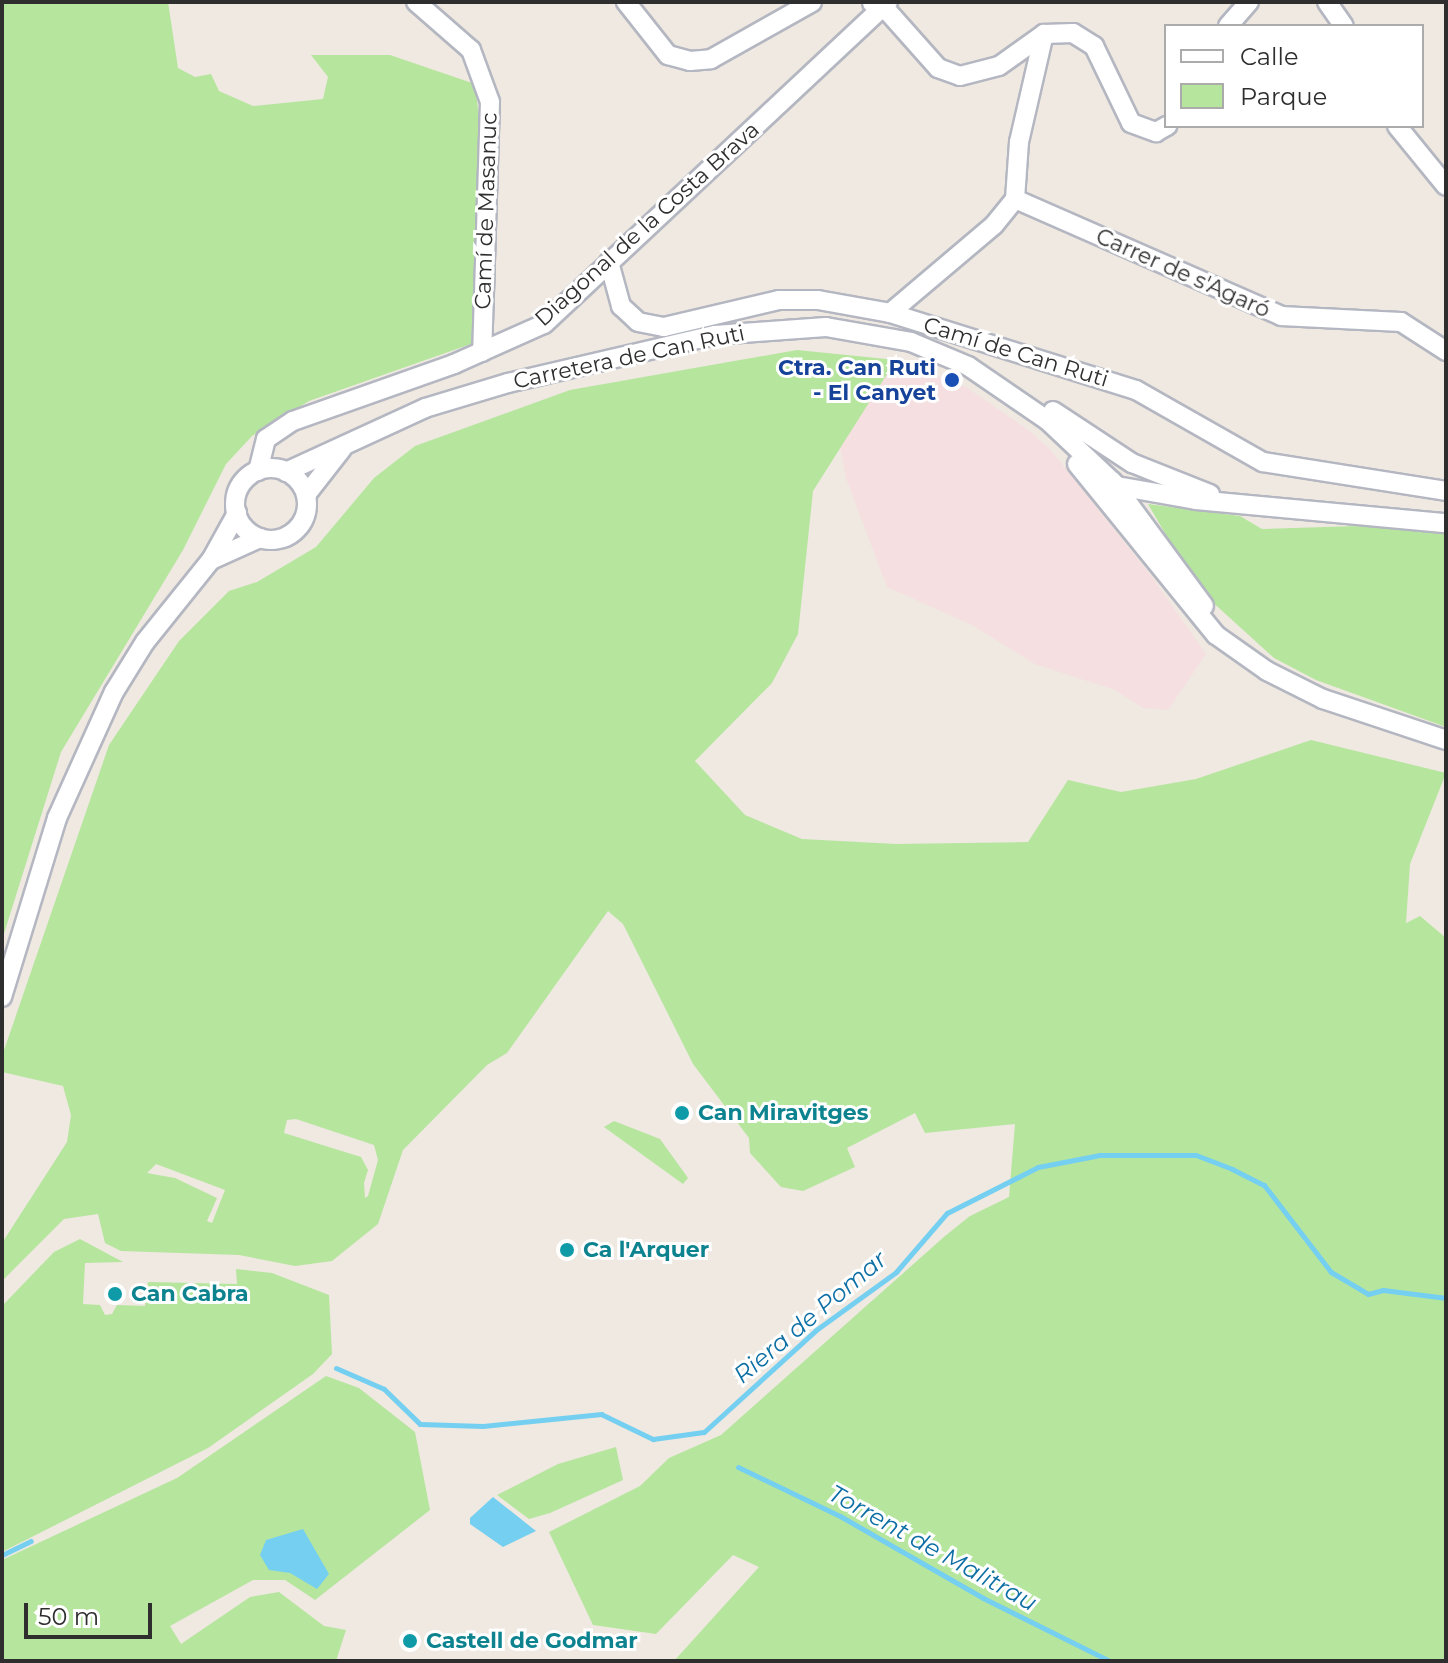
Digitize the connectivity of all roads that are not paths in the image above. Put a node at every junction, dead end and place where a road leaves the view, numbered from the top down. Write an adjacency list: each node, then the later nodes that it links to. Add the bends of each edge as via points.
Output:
1 (416, 2): 17 (street, Camí de Masanuc, via 471,50 490,102)
2 (626, 2): 3 (street, via 668,55 690,61 711,59)
3 (812, 2)
4 (1249, 2): 7 (street)
5 (1327, 2): 8 (street)
6 (880, 3): 9 (street, via 938,68 960,76 999,66); 14 (street, Diagonal de la Costa Brava)
7 (1230, 24)
8 (1343, 24)
9 (1044, 34): 10 (street, via 1073,33 1094,46 1131,123 1156,132); 13 (street, via 1019,142)
10 (1164, 128)
11 (1399, 128): 12 (street)
12 (1446, 186)
13 (1015, 199): 15 (street, via 994,225); 16 (street, Carrer de s'Agaró, via 1281,316 1401,322)
14 (609, 262): 15 (street, Camí de Can Ruti, via 628,315 652,326 779,300 818,300); 17 (street, Diagonal de la Costa Brava, via 544,324)
15 (890, 313): 26 (street, Camí de Can Ruti, via 1136,390 1263,462)
16 (1446, 351)
17 (482, 352): 21 (street, Diagonal de la Costa Brava, via 336,402)
18 (968, 366): 19 (street, Carretera de Can Ruti); 20 (street, Carretera de Can Ruti, via 991,371); 22 (street, Carretera de Can Ruti, via 911,342 864,331 783,326 740,331 457,397)
19 (1014, 399): 25 (street, Carretera de Can Ruti, via 1047,420); 34 (street, Carretera de Can Ruti, via 1082,469 1199,616)
20 (1053, 411): 25 (street, Carretera de Can Ruti); 28 (street, Camí de Can Ruti, via 1132,463)
21 (283, 426): 23 (street, via 273,449); 24 (street, via 266,439)
22 (344, 447): 23 (street, Carretera de Can Ruti); 27 (street, Carretera de Can Ruti)
23 (283, 470): 24 (street); 27 (street)
24 (258, 471): 29 (street, via 240,486)
25 (1117, 486): 28 (street, Camí de Can Ruti); 34 (street, Carretera de Can Ruti)
26 (1446, 491)
27 (306, 495): 32 (street, via 305,513 296,529 283,538)
28 (1224, 500): 30 (street, Camí de Can Ruti)
29 (237, 513): 32 (street, via 247,530); 33 (street)
30 (1437, 517): 31 (street, Camí de Can Ruti)
31 (1446, 523)
32 (260, 538): 33 (street)
33 (211, 560): 36 (street, via 145,642 80,761)
34 (1235, 646): 35 (street, Carretera de Can Ruti, via 1267,671 1323,699)
35 (1446, 740)
36 (2, 997)

